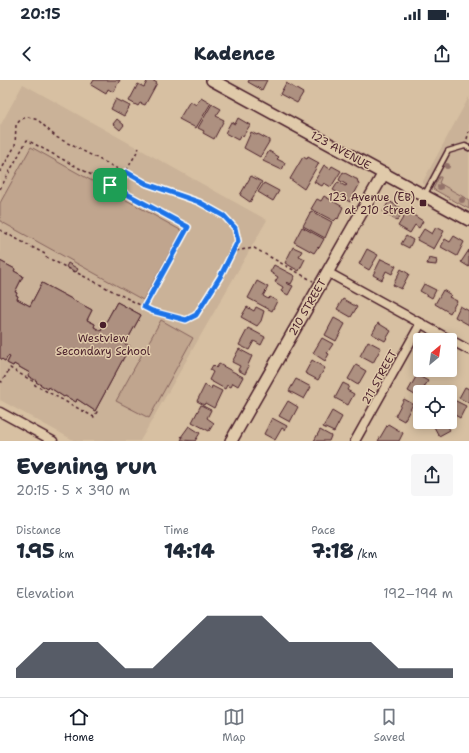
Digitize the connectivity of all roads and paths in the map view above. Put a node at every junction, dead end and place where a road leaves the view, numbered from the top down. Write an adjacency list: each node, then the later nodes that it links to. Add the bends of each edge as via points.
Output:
1 (218, 82): 8 (street, 123 AVENUE)
2 (469, 131): 3 (path)
3 (467, 139)
4 (139, 148): 7 (path)
5 (469, 148): 11 (lane, via 465,146 448,151)
6 (0, 172): 7 (path, via 15,146 16,125 28,116 38,120 56,137)
7 (126, 172): 9 (path, via 122,179 117,179); 14 (path, via 147,184 199,202 224,216 235,228 238,241)
8 (384, 174): 11 (street, 123 AVENUE); 15 (street, 210 STREET)
9 (110, 185): 10 (path, via 27,140); 17 (path, via 188,227)
10 (0, 189)
11 (424, 195): 12 (street, 123 AVENUE)
12 (469, 220)
13 (0, 230): 17 (path, via 45,254 46,257)
14 (234, 251): 16 (path, via 254,248); 17 (path, via 196,315 186,320 166,316)
15 (327, 272): 16 (street, 210 STREET); 18 (street)
16 (320, 285): 26 (street, 210 STREET)
17 (144, 307)
18 (421, 323): 19 (street); 27 (street, 211 STREET)
19 (469, 350)
20 (1, 381): 21 (path); 22 (path, via 10,368 35,385 94,417)
21 (0, 385)
22 (98, 410)
23 (0, 412): 24 (street)
24 (43, 439): 25 (street)
25 (53, 441)
26 (231, 441)
27 (355, 441)

